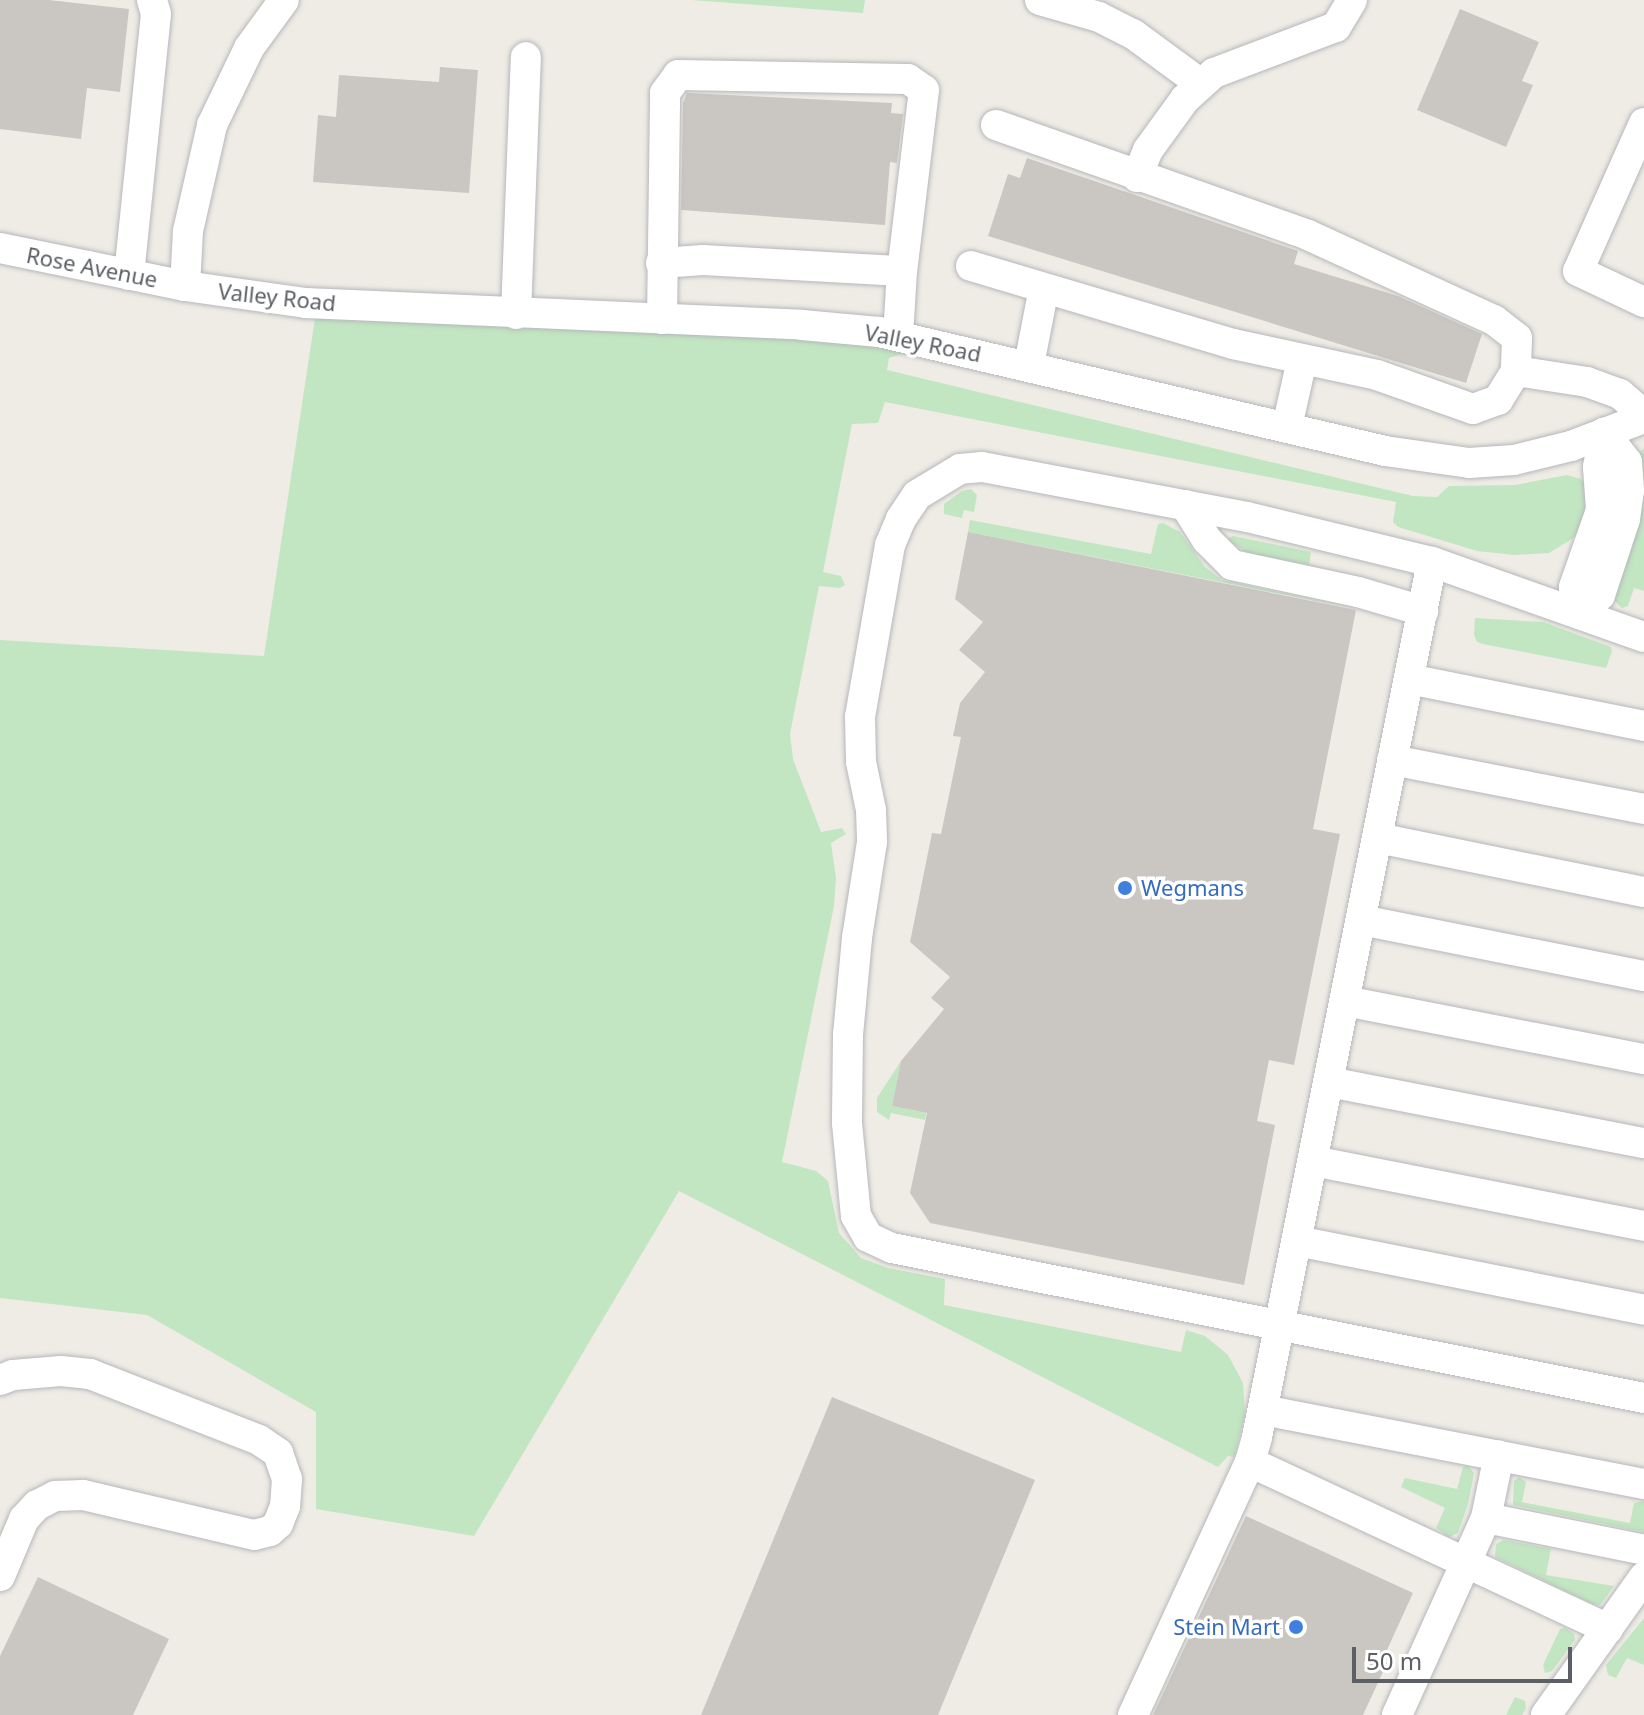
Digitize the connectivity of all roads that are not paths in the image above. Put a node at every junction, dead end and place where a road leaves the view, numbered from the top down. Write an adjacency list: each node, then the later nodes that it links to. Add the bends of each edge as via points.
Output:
1 (152, 0): 14 (street, via 156,14)
2 (284, 0): 15 (street, via 249,48 212,125 188,231)
3 (1040, 0): 6 (street, via 1099,17 1133,34)
4 (1352, 0): 6 (street, via 1336,27 1214,73)
5 (526, 57): 18 (street)
6 (1201, 84): 9 (street, via 1148,150)
7 (1644, 123): 17 (street, via 1578,271)
8 (996, 125): 9 (street)
9 (1137, 177): 23 (street, via 1308,235 1494,320 1517,338)
10 (0, 248): 14 (street, Rose Avenue)
11 (661, 263): 13 (street, via 703,260); 13 (street, via 665,93 678,75 908,79 924,90); 19 (street)
12 (971, 266): 16 (street)
13 (902, 271): 20 (street)
14 (129, 275): 15 (street, Rose Avenue)
15 (185, 286): 18 (street, Valley Road, via 306,303)
16 (1044, 288): 21 (street); 22 (street)
17 (1644, 302)
18 (516, 314): 19 (street, Valley Road)
19 (662, 319): 20 (street, Valley Road, via 802,325)
20 (898, 336): 22 (street, Valley Road)
21 (1302, 360): 23 (street, via 1377,375 1473,409 1498,400); 25 (street)
22 (1029, 365): 25 (street, Valley Road)
23 (1516, 371): 24 (street, via 1587,382 1620,394)
24 (1644, 416): 26 (street, Valley Road)
25 (1287, 427): 26 (street, Valley Road, via 1385,451 1469,463 1514,460)
26 (1604, 433): 30 (street, via 1627,462 1625,519 1600,595)
27 (1185, 505): 28 (street); 29 (street, via 1207,540 1232,565); 48 (street, via 982,467 944,477 917,495 901,519 890,545 860,717 872,842 848,1035 852,1188 861,1229 892,1248)
28 (1432, 562): 29 (street); 30 (street)
29 (1423, 611): 32 (street)
30 (1578, 613): 31 (street)
31 (1644, 637)
32 (1409, 679): 33 (street); 34 (street)
33 (1644, 726)
34 (1392, 760): 35 (street); 36 (street)
35 (1644, 809)
36 (1378, 838): 37 (street); 38 (street)
37 (1644, 892)
38 (1361, 920): 39 (street); 40 (street)
39 (1644, 976)
40 (1345, 1001): 41 (street); 42 (street)
41 (1644, 1059)
42 (1329, 1082): 43 (street); 44 (street)
43 (1644, 1143)
44 (1313, 1161): 45 (street); 46 (street)
45 (1644, 1226)
46 (1297, 1241): 47 (street); 48 (street)
47 (1644, 1310)
48 (1280, 1325): 50 (street); 51 (street)
49 (0, 1380): 58 (street, via 61,1371 90,1374 259,1440 278,1453 287,1479 278,1524 254,1535 83,1495 55,1496 24,1519)
50 (1644, 1398)
51 (1263, 1410): 52 (street); 53 (street)
52 (1499, 1455): 54 (street); 55 (street)
53 (1250, 1462): 57 (street); 61 (street)
54 (1644, 1484)
55 (1486, 1518): 56 (street); 57 (street)
56 (1644, 1550)
57 (1466, 1564): 60 (street); 62 (street)
58 (0, 1576)
59 (1644, 1577): 60 (street)
60 (1608, 1629): 63 (street)
61 (1133, 1715)
62 (1397, 1715)
63 (1546, 1715)

